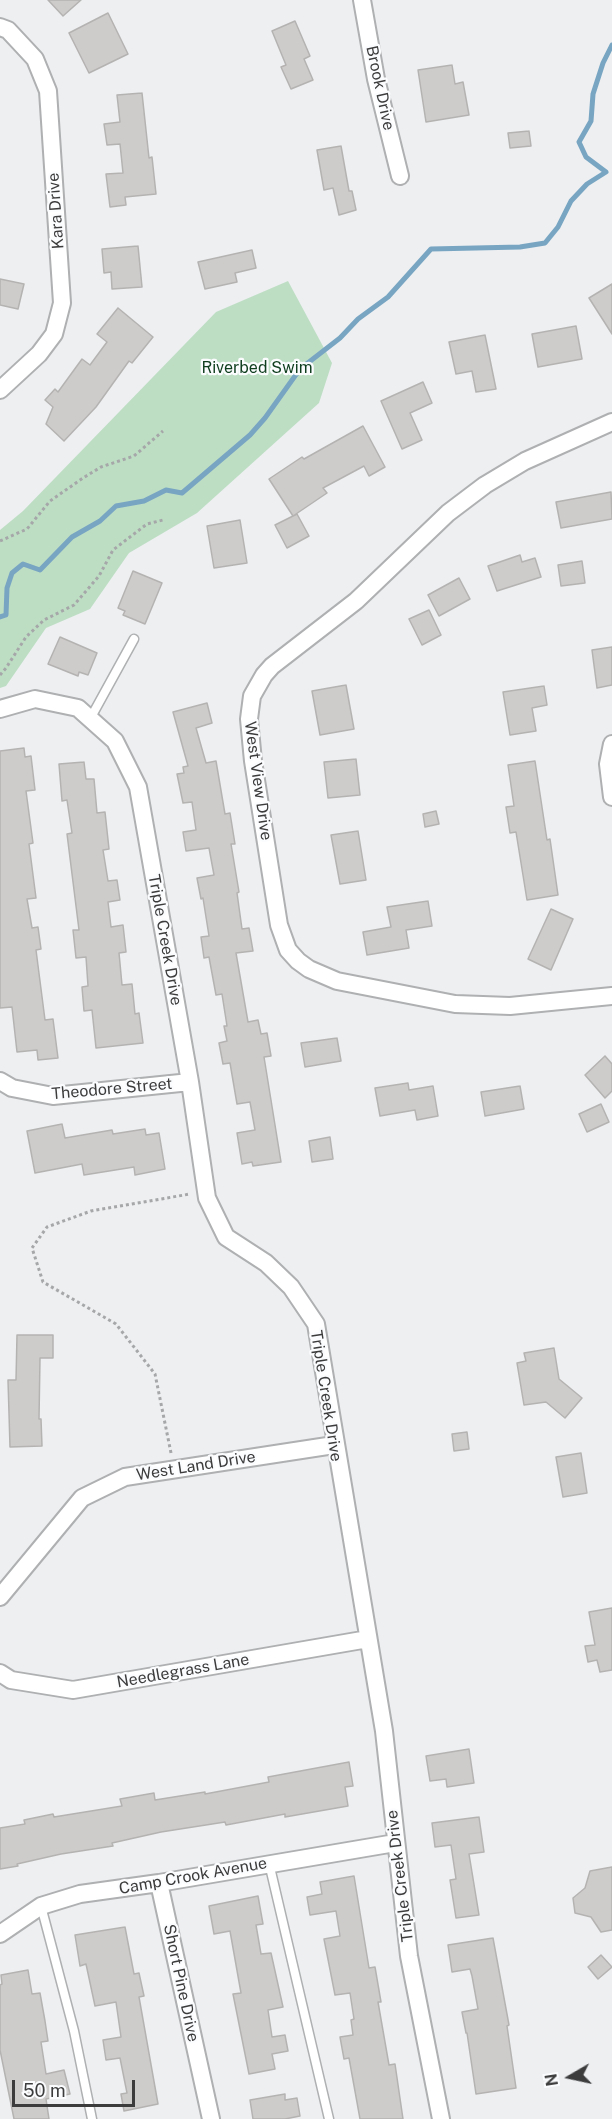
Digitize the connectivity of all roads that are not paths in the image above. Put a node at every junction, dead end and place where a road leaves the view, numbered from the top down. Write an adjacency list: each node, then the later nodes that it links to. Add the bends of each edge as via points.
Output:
1 (362, 0): 3 (street, Brook Drive)
2 (0, 27): 4 (street, Kara Drive, via 8,30 35,59 48,91 62,303 54,334 39,354)
3 (400, 176)
4 (0, 390)
5 (612, 422): 11 (street, West View Drive, via 525,461 484,485 448,513 356,601 272,666 252,696 249,719 279,925 288,950 298,961 337,981 455,1004 510,1006)
6 (134, 639): 8 (lane)
7 (0, 709): 8 (street, Triple Creek Drive, via 35,699 78,708)
8 (90, 719): 13 (street, Triple Creek Drive, via 115,741 138,787)
9 (612, 744): 10 (street, via 608,764)
10 (612, 797)
11 (612, 996)
12 (0, 1081): 13 (street, Theodore Street, via 12,1088 53,1096)
13 (190, 1082): 14 (street, Triple Creek Drive, via 206,1192 226,1237 266,1263 291,1287 316,1324)
14 (334, 1444): 15 (street, West Land Drive, via 125,1478 82,1498); 16 (street, Triple Creek Drive)
15 (0, 1597)
16 (368, 1639): 17 (street, Needlegrass Lane, via 73,1690 11,1680); 18 (street, Triple Creek Drive, via 384,1731)
17 (0, 1674)
18 (395, 1843): 19 (street, Camp Crook Avenue); 26 (street, Triple Creek Drive, via 409,1956)
19 (269, 1863): 20 (street, Camp Crook Avenue); 25 (lane)
20 (159, 1883): 21 (street, Camp Crook Avenue, via 80,1894); 24 (street, Short Pine Drive)
21 (41, 1906): 22 (street, Camp Crook Avenue); 23 (lane)
22 (0, 1934)
23 (92, 2119)
24 (211, 2119)
25 (329, 2119)
26 (441, 2119)

